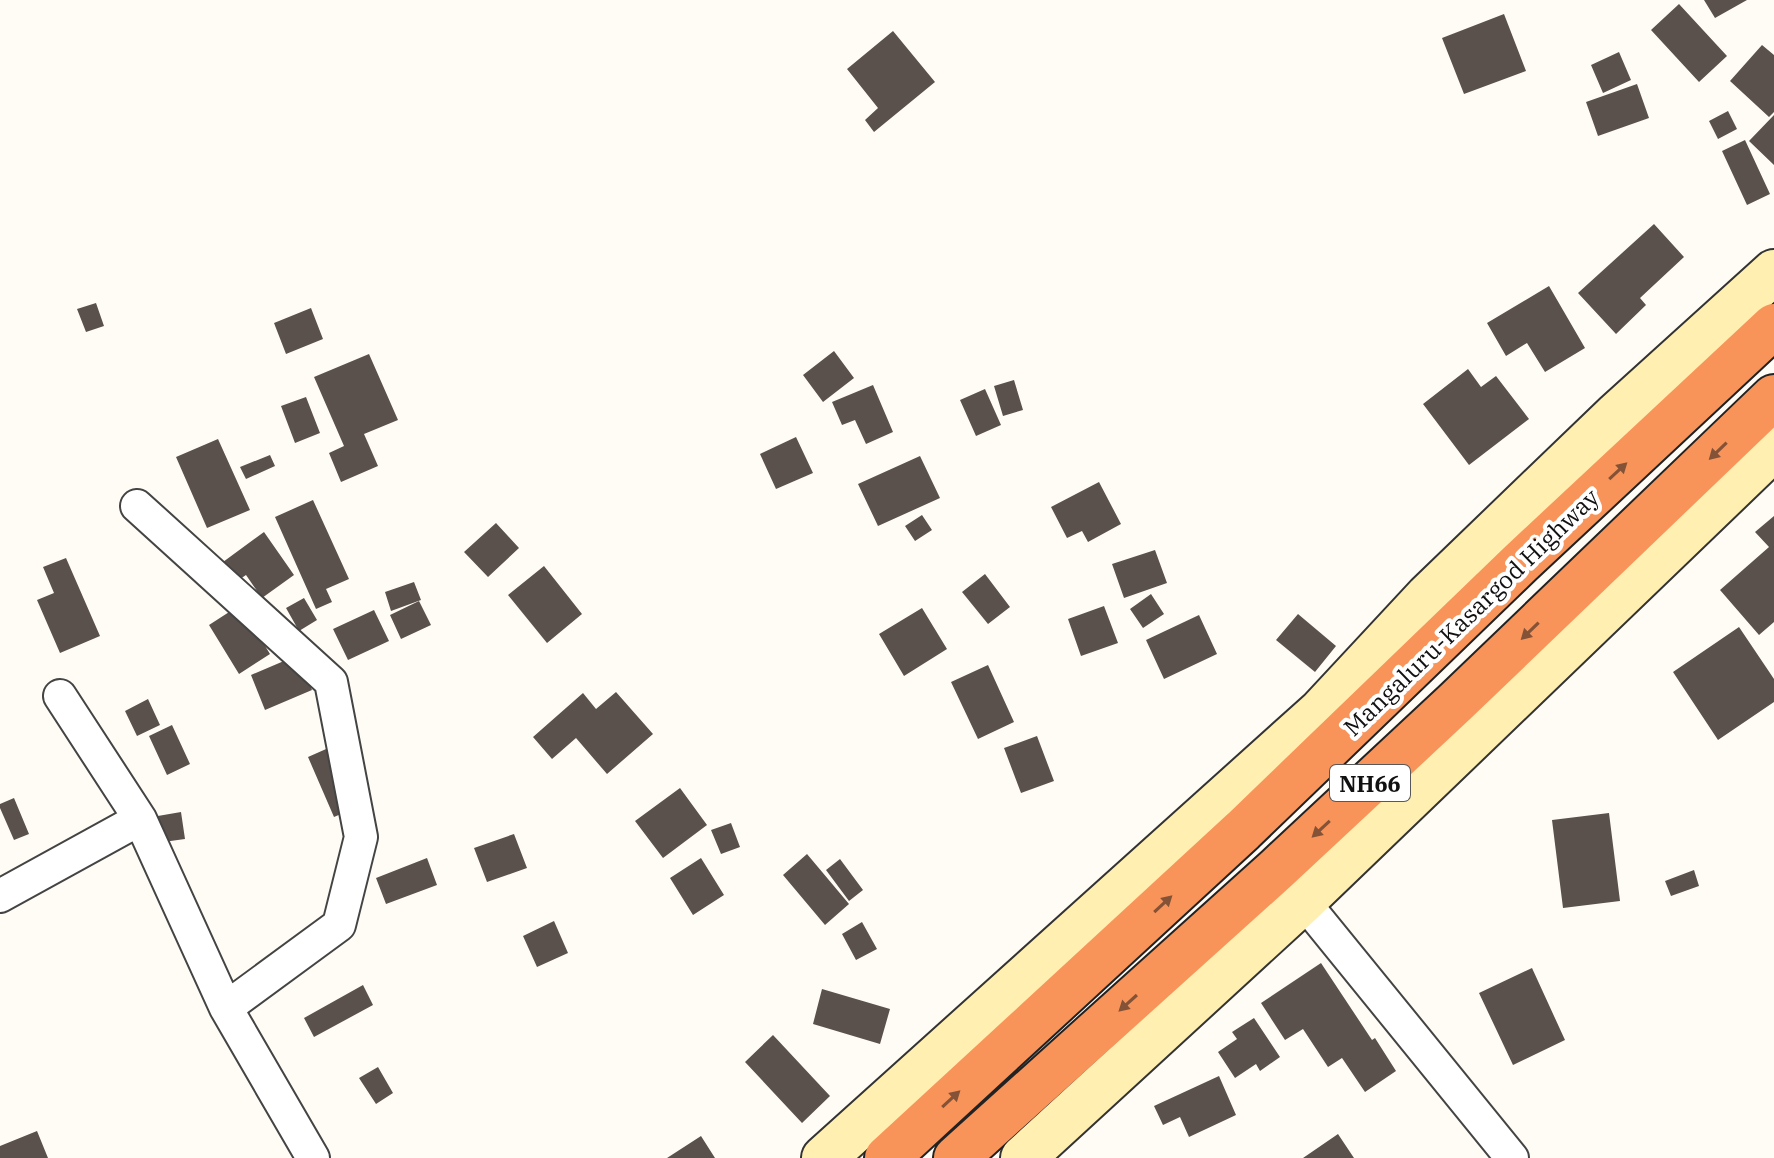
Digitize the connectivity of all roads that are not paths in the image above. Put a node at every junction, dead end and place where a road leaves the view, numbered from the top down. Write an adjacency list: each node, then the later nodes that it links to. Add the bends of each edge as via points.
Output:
1 (1774, 272): 12 (street, via 1428,596 1321,711)
2 (1774, 326): 13 (highway, Mangaluru-Kasargod Highway / NH66, one-way to 2, via 1243,830)
3 (1774, 397): 14 (highway, NH66, one-way to 14, via 1333,818)
4 (1774, 448): 9 (street)
5 (137, 506): 10 (street, via 331,682 361,837 339,925)
6 (60, 696): 7 (street)
7 (140, 819): 8 (street); 10 (street)
8 (0, 896)
9 (1303, 901): 15 (street); 16 (street)
10 (226, 1008): 11 (street)
11 (313, 1158)
12 (824, 1158)
13 (887, 1158)
14 (956, 1158)
15 (1023, 1158)
16 (1512, 1158)

